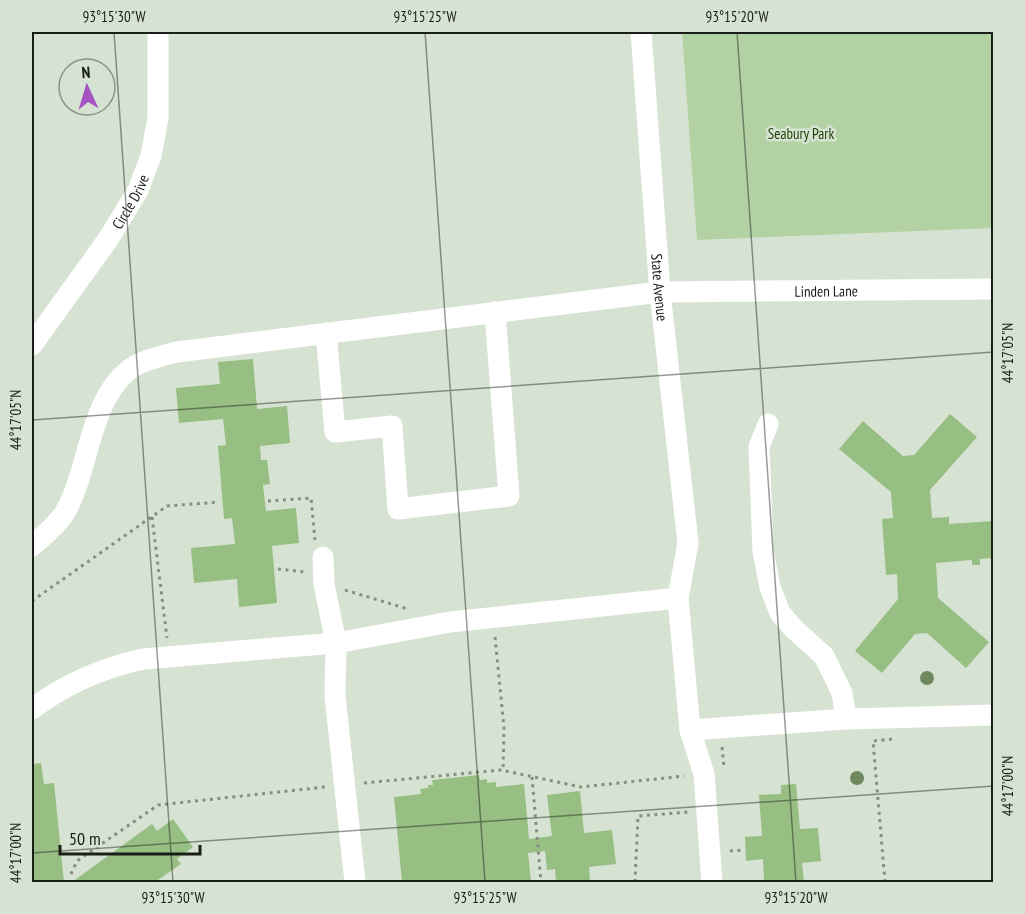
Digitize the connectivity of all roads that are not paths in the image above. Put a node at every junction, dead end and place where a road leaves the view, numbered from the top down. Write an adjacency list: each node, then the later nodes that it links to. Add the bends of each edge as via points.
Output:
1 (158, 32): 7 (street, Circle Drive, via 158,118 151,156 138,190 109,238)
2 (641, 32): 4 (street, State Avenue)
3 (993, 290): 4 (street, Linden Lane)
4 (660, 292): 5 (street, Linden Lane); 11 (street, State Avenue, via 688,543)
5 (495, 312): 6 (street, Linden Lane); 6 (street, via 509,496 398,509 392,426 335,432)
6 (326, 333): 9 (street, Linden Lane, via 177,352 131,369 116,383 104,404 64,512)
7 (32, 345)
8 (768, 424): 15 (street, via 759,447 763,551 770,587 780,613 824,656 842,693)
9 (32, 546)
10 (319, 549): 12 (street)
11 (678, 598): 12 (street, via 450,622); 16 (street, State Avenue)
12 (336, 643): 13 (street, via 169,656 113,666 83,677); 17 (street, via 335,696)
13 (32, 710)
14 (993, 716): 15 (street)
15 (846, 719): 16 (street)
16 (690, 730): 18 (street, State Avenue, via 705,774)
17 (355, 882)
18 (712, 882)

